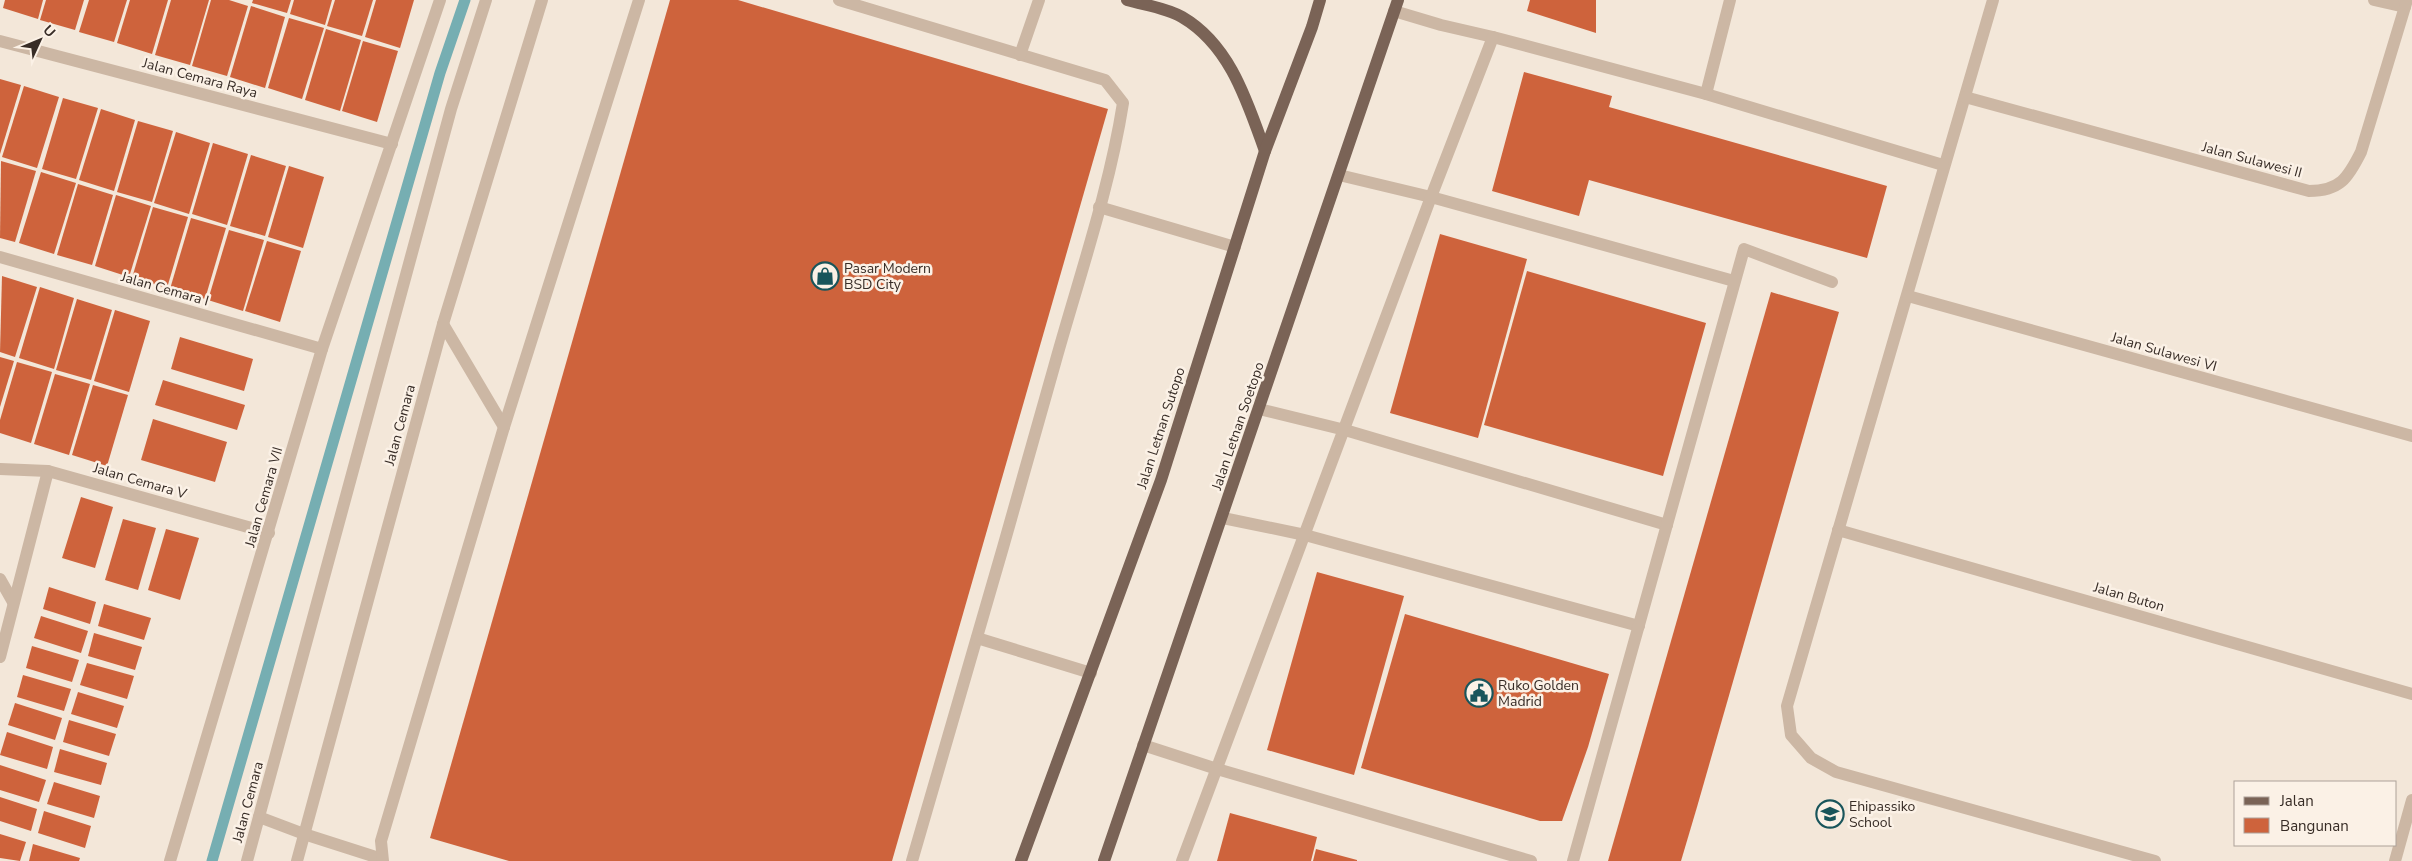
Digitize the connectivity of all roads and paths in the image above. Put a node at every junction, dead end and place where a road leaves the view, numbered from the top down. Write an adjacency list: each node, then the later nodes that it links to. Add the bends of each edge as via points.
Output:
1 (440, 0): 19 (street, Jalan Cemara VII)
2 (486, 0): 53 (street, Jalan Cemara, via 451,109)
3 (542, 0): 30 (street, Jalan Cemara)
4 (639, 0): 33 (street)
5 (839, 0): 16 (street)
6 (1039, 0): 16 (street)
7 (1127, 0): 20 (main road, via 1181,16 1210,38 1247,100)
8 (1320, 0): 20 (main road, Jalan Letnan Sutopo)
9 (1730, 0): 17 (street)
10 (1993, 0): 18 (street)
11 (2374, 0): 12 (street)
12 (2406, 4): 18 (street, Jalan Sulawesi II, via 2361,152 2340,184 2324,191 2309,191)
13 (1396, 5): 14 (street, via 1441,25); 22 (main road, Jalan Letnan Soetopo)
14 (1493, 37): 17 (street); 23 (street)
15 (0, 41): 19 (street, Jalan Cemara Raya)
16 (1020, 54): 24 (street, via 1105,80 1123,103)
17 (1706, 94): 21 (street)
18 (1965, 97): 21 (street)
19 (392, 144): 31 (street, Jalan Cemara VII)
20 (1265, 150): 25 (main road, Jalan Letnan Sutopo)
21 (1943, 165): 29 (street)
22 (1339, 175): 23 (street); 32 (main road, Jalan Letnan Soetopo)
23 (1431, 197): 27 (street); 34 (street)
24 (1099, 207): 25 (street); 46 (street)
25 (1235, 247): 48 (main road, Jalan Letnan Sutopo, via 1161,480)
26 (0, 257): 31 (street, Jalan Cemara I)
27 (1734, 281): 28 (street, via 1744,249); 39 (street)
28 (1832, 282)
29 (1908, 296): 35 (street, Jalan Sulawesi VI); 40 (street)
30 (443, 324): 33 (street); 54 (street, Jalan Cemara)
31 (322, 349): 41 (street, Jalan Cemara VII)
32 (1259, 409): 34 (street); 38 (main road, Jalan Letnan Soetopo)
33 (504, 427): 55 (street, via 380,841)
34 (1345, 430): 39 (street); 42 (street)
35 (2412, 436)
36 (0, 469): 37 (street, Jalan Cemara V)
37 (48, 471): 41 (street, Jalan Cemara V); 44 (street)
38 (1223, 518): 42 (street); 50 (main road, Jalan Letnan Soetopo)
39 (1666, 525): 45 (street)
40 (1838, 530): 49 (street, Jalan Buton); 65 (street, via 1787,706 1791,735 1811,758 1836,772)
41 (269, 533): 56 (street, Jalan Cemara VII)
42 (1305, 536): 45 (street); 51 (street)
43 (0, 579): 44 (street)
44 (13, 602): 47 (street)
45 (1639, 626): 64 (street)
46 (977, 638): 48 (street); 59 (street)
47 (0, 657)
48 (1091, 673): 60 (main road, Jalan Letnan Sutopo)
49 (2412, 694)
50 (1143, 745): 51 (street); 61 (main road, Jalan Letnan Soetopo)
51 (1217, 769): 62 (street); 63 (street)
52 (2412, 800): 66 (street)
53 (259, 816): 54 (street); 57 (street, Jalan Cemara)
54 (304, 834): 55 (street); 58 (street, Jalan Cemara)
55 (382, 860)
56 (170, 861)
57 (247, 861)
58 (297, 861)
59 (912, 861)
60 (1021, 861)
61 (1104, 861)
62 (1182, 861)
63 (1531, 861)
64 (1573, 861)
65 (2155, 861)
66 (2395, 861)

